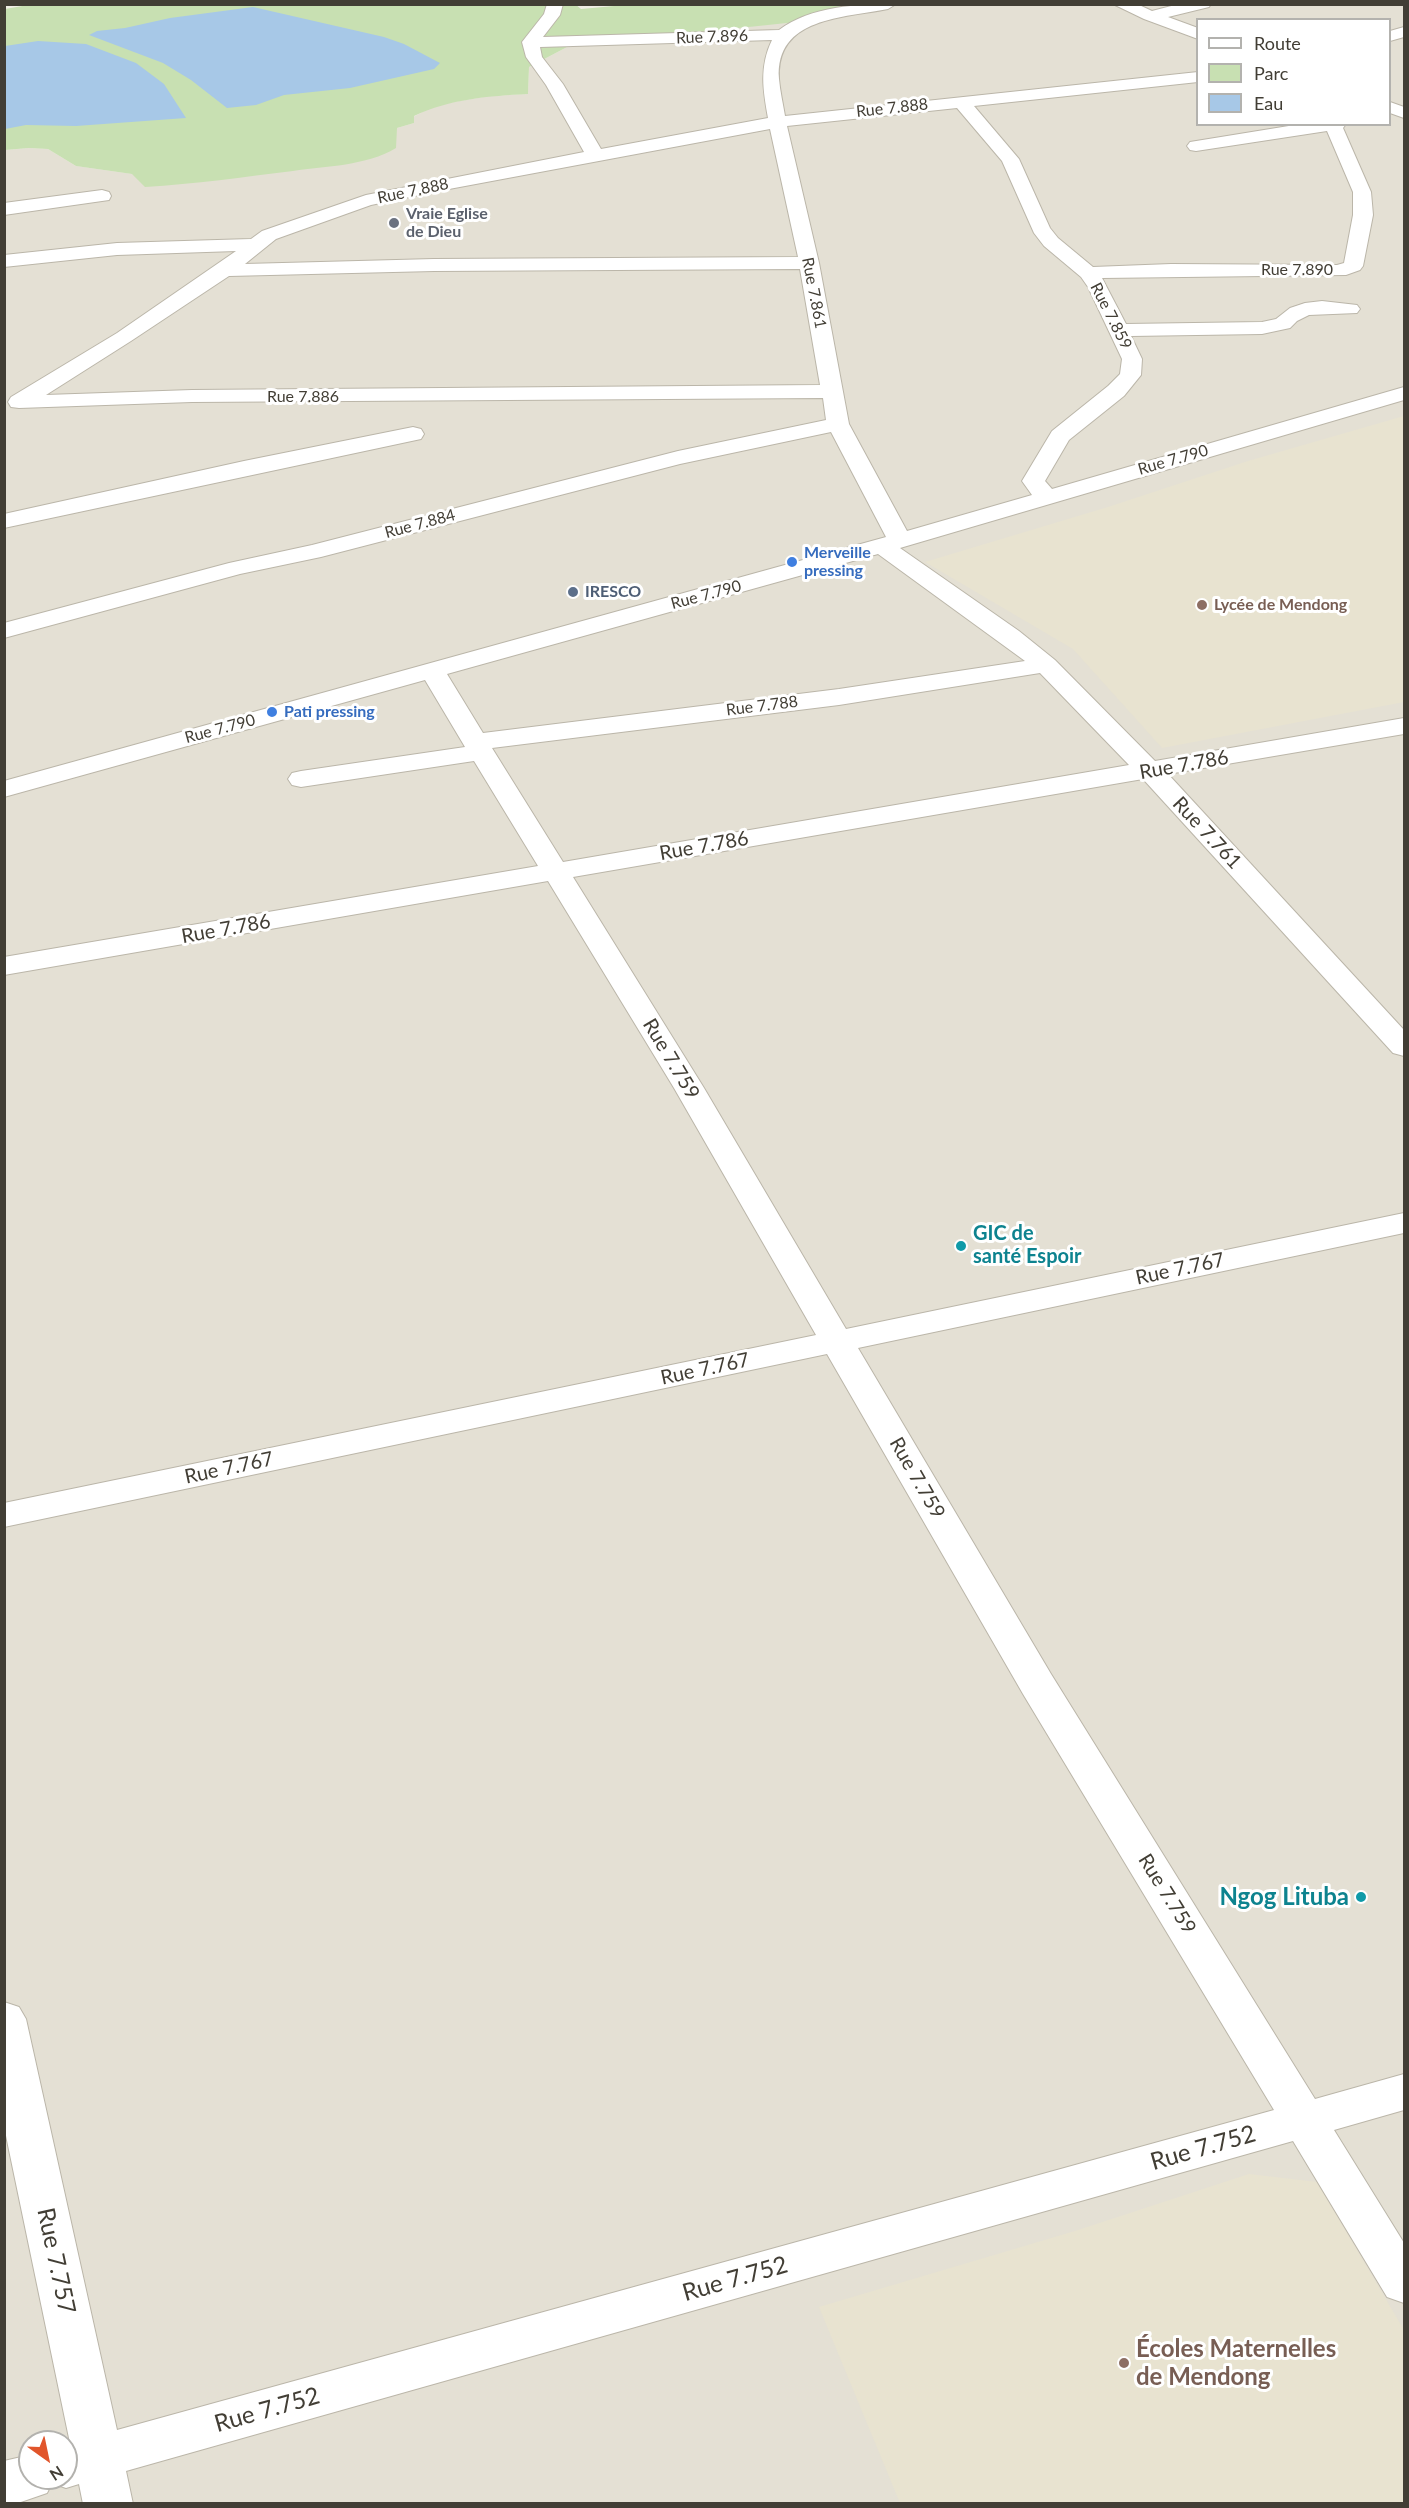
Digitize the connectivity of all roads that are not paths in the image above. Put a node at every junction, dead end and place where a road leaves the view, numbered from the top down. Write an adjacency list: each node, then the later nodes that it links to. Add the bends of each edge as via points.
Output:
1 (555, 4): 8 (street, via 552,15)
2 (888, 4): 7 (street, Rue 7.896, via 804,22 790,27)
3 (1121, 4): 5 (street)
4 (1203, 4): 5 (street)
5 (1150, 15): 6 (street)
6 (1196, 34)
7 (783, 35): 8 (street, Rue 7.896); 11 (street, Rue 7.861, via 773,55 770,77)
8 (530, 42): 15 (street, via 534,57)
9 (1196, 77): 10 (street, Rue 7.888)
10 (960, 101): 11 (street, Rue 7.888); 22 (street, Rue 7.859, via 1010,159 1041,229)
11 (777, 122): 15 (street, Rue 7.888); 20 (street, Rue 7.861)
12 (1328, 126): 14 (street)
13 (1335, 126): 22 (street, Rue 7.890, via 1362,192 1363,214 1353,266 1339,270)
14 (1196, 146)
15 (596, 157): 18 (street, Rue 7.888, via 366,201 269,235)
16 (102, 196): 17 (street)
17 (4, 209)
18 (255, 245): 19 (street, via 117,249); 21 (street, Rue 7.888)
19 (4, 261)
20 (809, 263): 21 (street); 25 (street, Rue 7.861)
21 (224, 270): 27 (street, Rue 7.886)
22 (1088, 273): 24 (street, Rue 7.859)
23 (1350, 309): 24 (street, via 1306,308 1290,315 1283,324 1262,328)
24 (1120, 330): 30 (street, Rue 7.859, via 1132,359 1130,375 1060,436 1033,481)
25 (832, 392): 27 (street, Rue 7.886, via 192,396); 28 (street, Rue 7.861)
26 (1404, 393): 30 (street, Rue 7.790)
27 (12, 405)
28 (838, 424): 32 (street, Rue 7.861); 33 (street, Rue 7.884, via 667,461 237,568)
29 (413, 434): 31 (street)
30 (1046, 498): 32 (street, Rue 7.790)
31 (4, 521)
32 (891, 543): 34 (street, Rue 7.761); 35 (street, Rue 7.790)
33 (4, 631)
34 (1046, 665): 37 (street, Rue 7.788); 39 (street, Rue 7.761)
35 (432, 671): 37 (street, Rue 7.759); 41 (street, Rue 7.790)
36 (1393, 728): 38 (street); 39 (street, Rue 7.786)
37 (479, 747): 40 (street, Rue 7.788); 42 (street, Rue 7.759)
38 (1404, 752)
39 (1150, 771): 42 (street, Rue 7.786); 44 (street, Rue 7.761)
40 (301, 779)
41 (4, 789)
42 (556, 872): 43 (street, Rue 7.786); 46 (street, Rue 7.759, via 689,1088)
43 (4, 966)
44 (1404, 1047)
45 (1404, 1223): 46 (street, Rue 7.767)
46 (837, 1341): 47 (street, Rue 7.767); 50 (street, Rue 7.759, via 1044,1694)
47 (4, 1515)
48 (4, 2019): 52 (street, Rue 7.757)
49 (1404, 2092): 50 (street, Rue 7.752)
50 (1306, 2120): 51 (street, Rue 7.759); 52 (street, Rue 7.752)
51 (1404, 2283)
52 (82, 2462): 53 (street, Rue 7.757)
53 (108, 2504)

